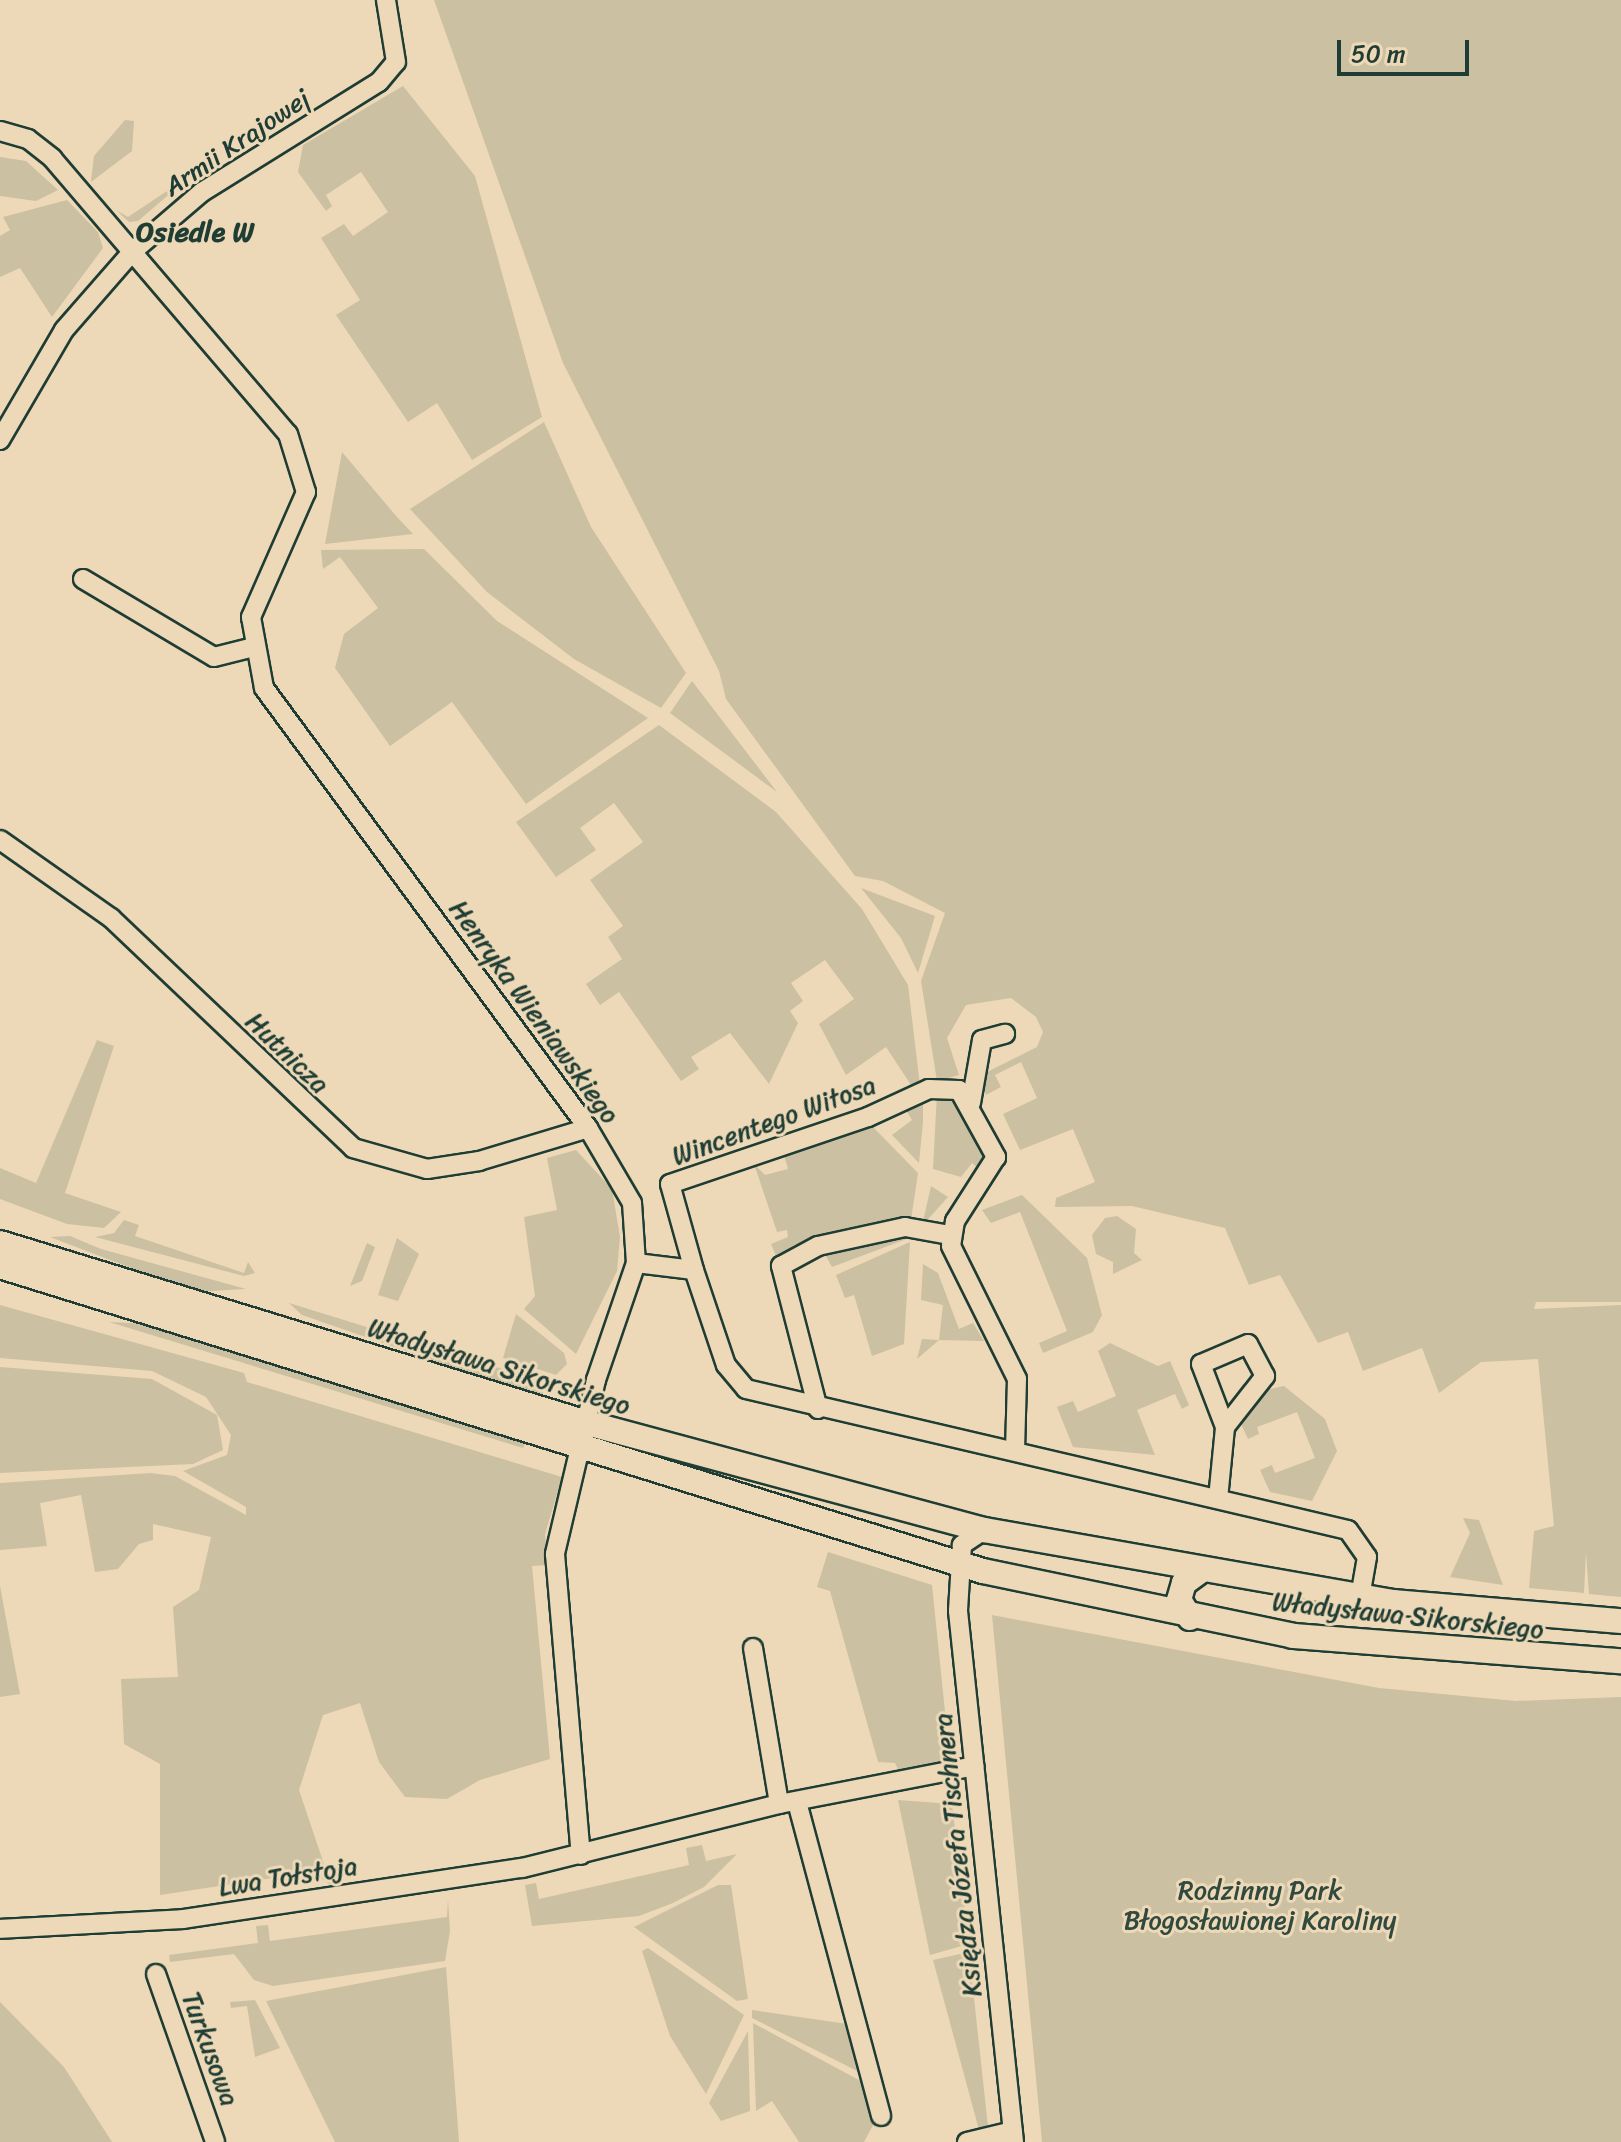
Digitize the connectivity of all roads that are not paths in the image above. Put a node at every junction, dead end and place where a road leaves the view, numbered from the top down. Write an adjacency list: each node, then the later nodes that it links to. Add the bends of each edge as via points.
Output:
1 (386, 0): 3 (street, Armii Krajowej, via 395,52 379,82 202,192)
2 (0, 131): 3 (street, Henryka Wieniawskiego, via 28,139 52,158)
3 (132, 252): 4 (street, Armii Krajowej, via 64,330); 6 (street, Henryka Wieniawskiego, via 258,393 305,474 303,510 251,617)
4 (0, 440)
5 (83, 579): 6 (street, via 214,657)
6 (251, 648): 10 (street, Henryka Wieniawskiego, via 279,715)
7 (0, 840): 10 (street, Hutnicza, via 111,918 353,1148 427,1169 479,1161)
8 (1005, 1034): 9 (street, via 982,1040)
9 (971, 1103): 11 (street, via 996,1161); 15 (street, Wincentego Witosa, via 959,1090 929,1089 868,1117 670,1184)
10 (588, 1128): 13 (street, Henryka Wieniawskiego, via 632,1203)
11 (950, 1235): 16 (street, via 905,1227 818,1246 781,1266); 19 (street, via 980,1316 1018,1384)
12 (0, 1243): 18 (street, Władysława Sikorskiego)
13 (636, 1263): 15 (street); 18 (street, Henryka Wieniawskiego)
14 (0, 1266): 18 (street, Władysława Sikorskiego)
15 (694, 1270): 16 (street, Wincentego Witosa, via 726,1365 746,1389)
16 (818, 1409): 19 (street, Wincentego Witosa)
17 (1225, 1427): 20 (street)
18 (585, 1434): 21 (street, Władysława Sikorskiego); 23 (street, Władysława Sikorskiego); 33 (street, via 555,1554)
19 (1015, 1449): 20 (street, Wincentego Witosa)
20 (1218, 1499): 25 (street, Wincentego Witosa, via 1348,1530 1367,1557)
21 (984, 1530): 22 (street, Władysława Sikorskiego); 23 (street, via 962,1545)
22 (1112, 1556): 24 (street, Władysława Sikorskiego); 26 (street, via 1119,1589)
23 (959, 1563): 26 (street, Władysława Sikorskiego); 31 (street, Księdza Józefa Tischnera)
24 (1199, 1572): 25 (street, Władysława Sikorskiego); 27 (street, via 1184,1583 1179,1600)
25 (1360, 1597): 28 (street, Władysława Sikorskiego)
26 (1105, 1600): 27 (street, Władysława Sikorskiego)
27 (1190, 1618): 30 (street, Władysława Sikorskiego, via 1475,1655)
28 (1621, 1621)
29 (753, 1648): 32 (street)
30 (1621, 1661)
31 (974, 1766): 32 (street, Lwa Tołstoja); 37 (street, Księdza Józefa Tischnera)
32 (788, 1803): 33 (street, Lwa Tołstoja); 36 (street)
33 (581, 1855): 34 (street, Lwa Tołstoja, via 183,1919)
34 (0, 1929)
35 (156, 1974): 38 (street, Turkusowa)
36 (881, 2116)
37 (1014, 2136): 39 (street)
38 (215, 2142)
39 (967, 2142)

